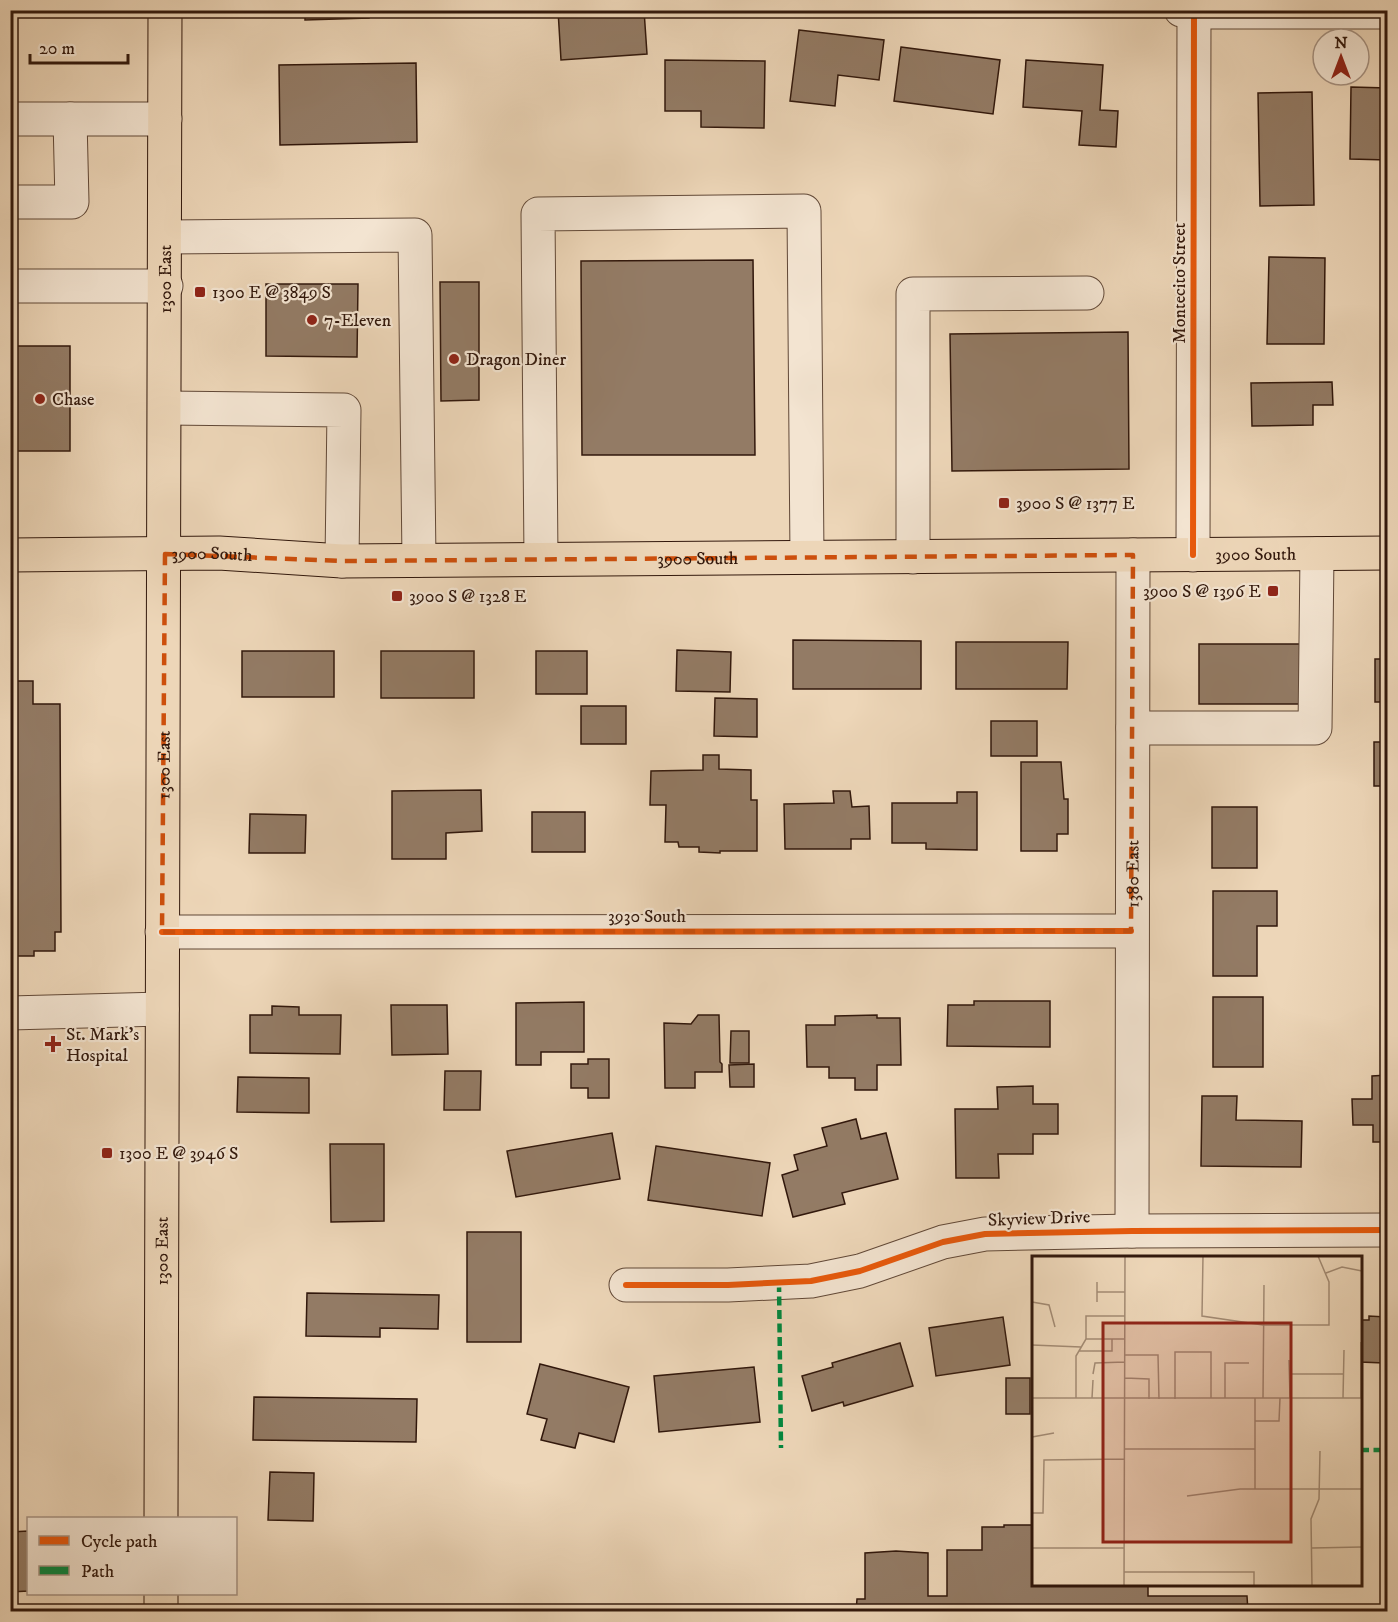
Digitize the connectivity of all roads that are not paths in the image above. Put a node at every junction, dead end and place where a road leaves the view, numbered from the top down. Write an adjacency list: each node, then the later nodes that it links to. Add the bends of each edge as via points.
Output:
1 (165, 10): 6 (main road, 1300 East)
2 (1190, 11): 3 (street); 18 (street, Montecito Street)
3 (1388, 12)
4 (10, 118): 5 (street)
5 (70, 118): 6 (street); 7 (street, via 72,202)
6 (165, 118): 8 (main road, 1300 East)
7 (10, 202)
8 (166, 237): 10 (main road, 1300 East); 21 (street, via 415,235)
9 (10, 286): 10 (street)
10 (166, 286): 12 (main road, 1300 East)
11 (1087, 294): 20 (street, via 913,294)
12 (166, 408): 13 (main road, 1300 East); 23 (street, via 344,410)
13 (165, 554): 16 (main road, 3900 South); 23 (main road, 3900 South, via 219,553); 26 (main road, 1300 East)
14 (1317, 554): 15 (main road, 3900 South); 18 (main road, 3900 South); 24 (street, via 1315,728)
15 (1388, 554)
16 (10, 555)
17 (1133, 555): 18 (main road, 3900 South); 20 (main road, 3900 South); 24 (street, 1380 East)
18 (1193, 555)
19 (807, 557): 20 (main road, 3900 South); 22 (main road, 3900 South); 22 (street, via 804,211 538,214)
20 (913, 557)
21 (418, 560): 22 (main road, 3900 South); 23 (main road, 3900 South)
22 (541, 560)
23 (342, 561)
24 (1132, 728): 25 (street, 1380 East)
25 (1131, 931): 26 (street, 3930 South); 30 (street, 1380 East)
26 (162, 932): 27 (main road, 1300 East)
27 (162, 1009): 28 (street); 32 (main road, 1300 East)
28 (10, 1013)
29 (1388, 1230): 30 (street, Skyview Drive)
30 (1132, 1231): 31 (street, Skyview Drive, via 985,1234 942,1242 860,1271 811,1281)
31 (626, 1286)
32 (161, 1517)
33 (161, 1595): 34 (main road)
34 (161, 1611)

